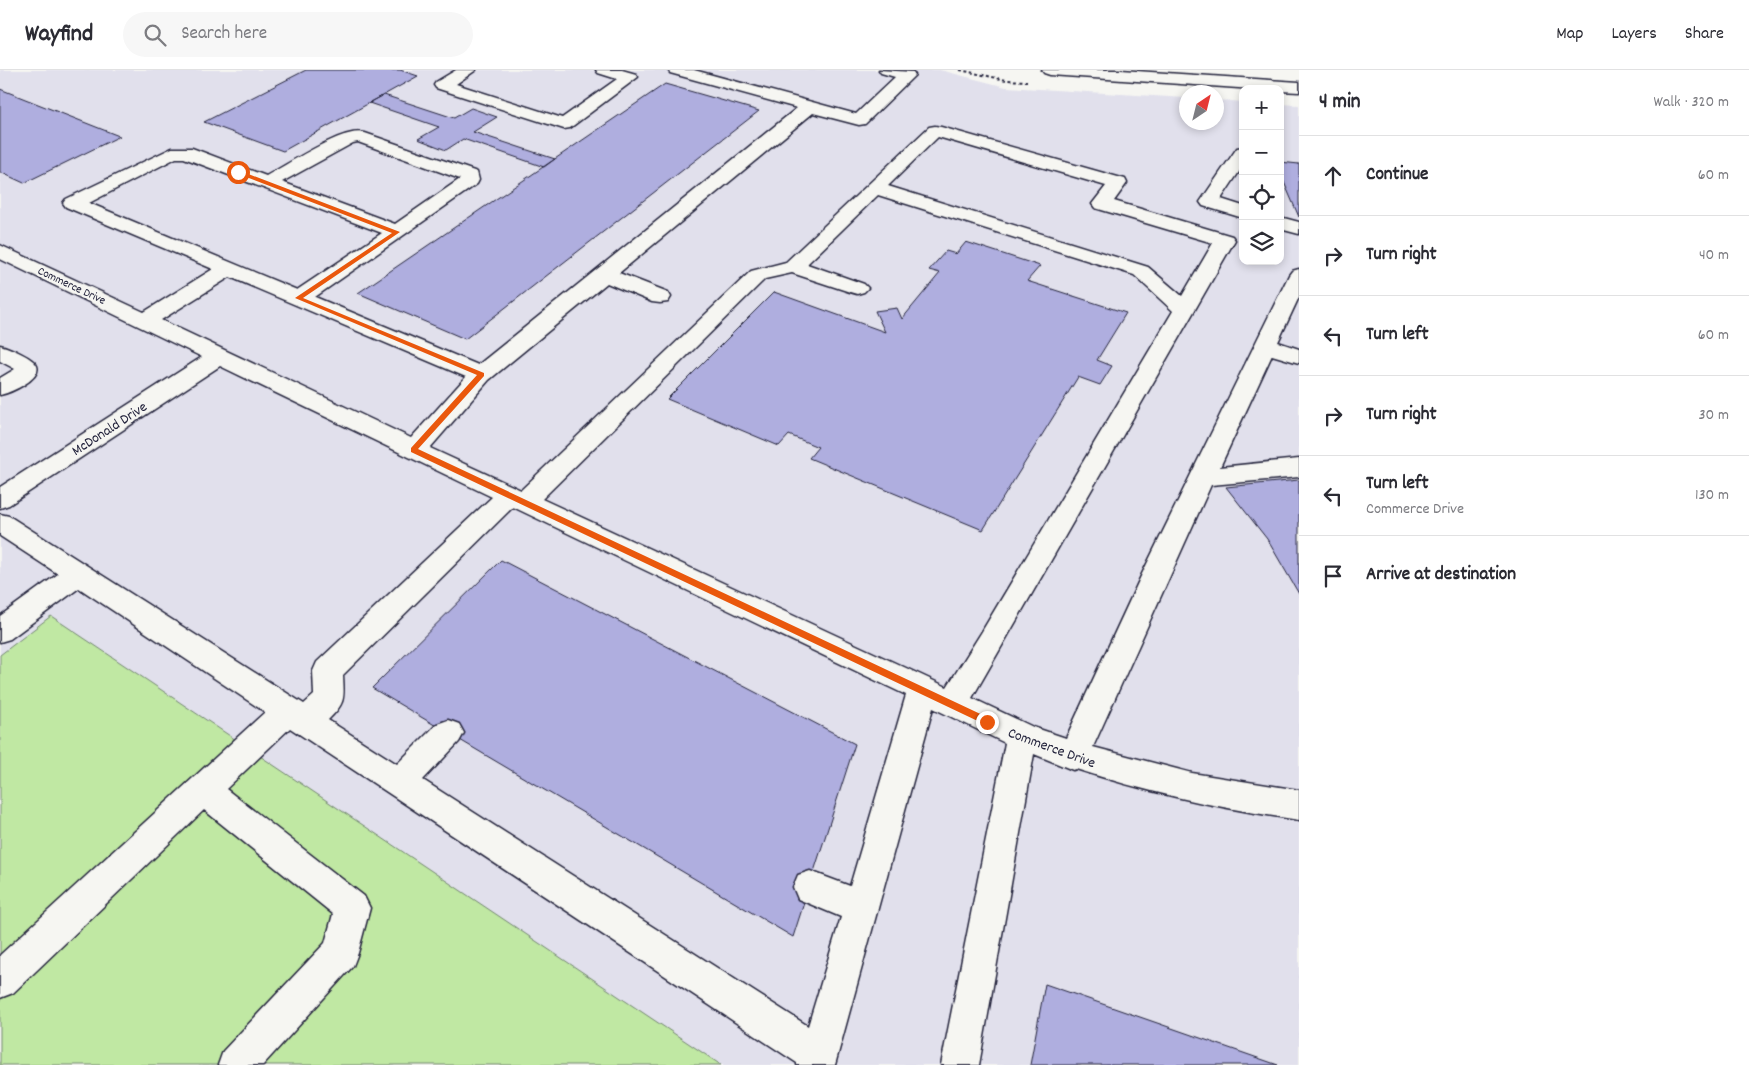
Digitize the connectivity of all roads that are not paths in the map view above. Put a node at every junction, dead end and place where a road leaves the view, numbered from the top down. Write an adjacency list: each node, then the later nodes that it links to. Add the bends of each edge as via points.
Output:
1 (468, 70): 2 (street, via 442,85 564,124 630,77)
2 (604, 70)
3 (676, 70): 6 (street)
4 (886, 70): 8 (street, via 906,75 859,120)
5 (1050, 70): 7 (street)
6 (703, 73): 8 (street)
7 (1290, 89)
8 (809, 106): 19 (street)
9 (1239, 158): 12 (street, via 1210,202)
10 (267, 183): 15 (street); 15 (street, via 349,138 359,137 470,176 470,180); 18 (street, via 186,152 172,152 73,203)
11 (875, 188): 17 (street); 24 (street, via 1141,271); 24 (street, via 935,131 1118,183 1102,204 1225,240)
12 (1239, 211)
13 (1284, 224): 14 (street)
14 (1299, 228)
15 (397, 232): 23 (street)
16 (0, 251): 25 (street, Commerce Drive)
17 (793, 266): 21 (street); 35 (street, via 758,275)
18 (228, 269): 23 (street); 25 (street)
19 (604, 274): 22 (street); 30 (street)
20 (1299, 275): 26 (street)
21 (857, 288)
22 (660, 297)
23 (298, 298): 30 (street)
24 (1185, 310): 40 (street, via 992,641)
25 (145, 320): 29 (street, Commerce Drive)
26 (1265, 345): 28 (street); 34 (street)
27 (0, 352): 31 (street, via 26,366 26,370)
28 (1299, 356)
29 (218, 357): 32 (street, Commerce Drive); 36 (street, McDonald Drive)
30 (481, 375): 32 (street)
31 (0, 388)
32 (414, 450): 35 (street, Commerce Drive)
33 (1299, 468): 34 (street)
34 (1202, 477): 44 (street)
35 (517, 498): 40 (street, Commerce Drive); 41 (street, via 328,671 329,700)
36 (0, 499)
37 (0, 523): 38 (street)
38 (78, 574): 39 (street); 41 (street)
39 (0, 631)
40 (937, 698): 43 (street, Commerce Drive); 49 (street)
41 (297, 716): 45 (street); 46 (street)
42 (448, 733): 45 (street)
43 (1022, 736): 44 (street, Commerce Drive); 53 (street)
44 (1073, 756): 47 (street, Commerce Drive, via 1176,785)
45 (400, 783): 51 (street)
46 (203, 790): 50 (street); 52 (street, via 352,908 340,953)
47 (1299, 806)
48 (810, 887): 49 (street)
49 (861, 908): 51 (street)
50 (0, 980)
51 (817, 1060)
52 (237, 1065)
53 (960, 1065)

